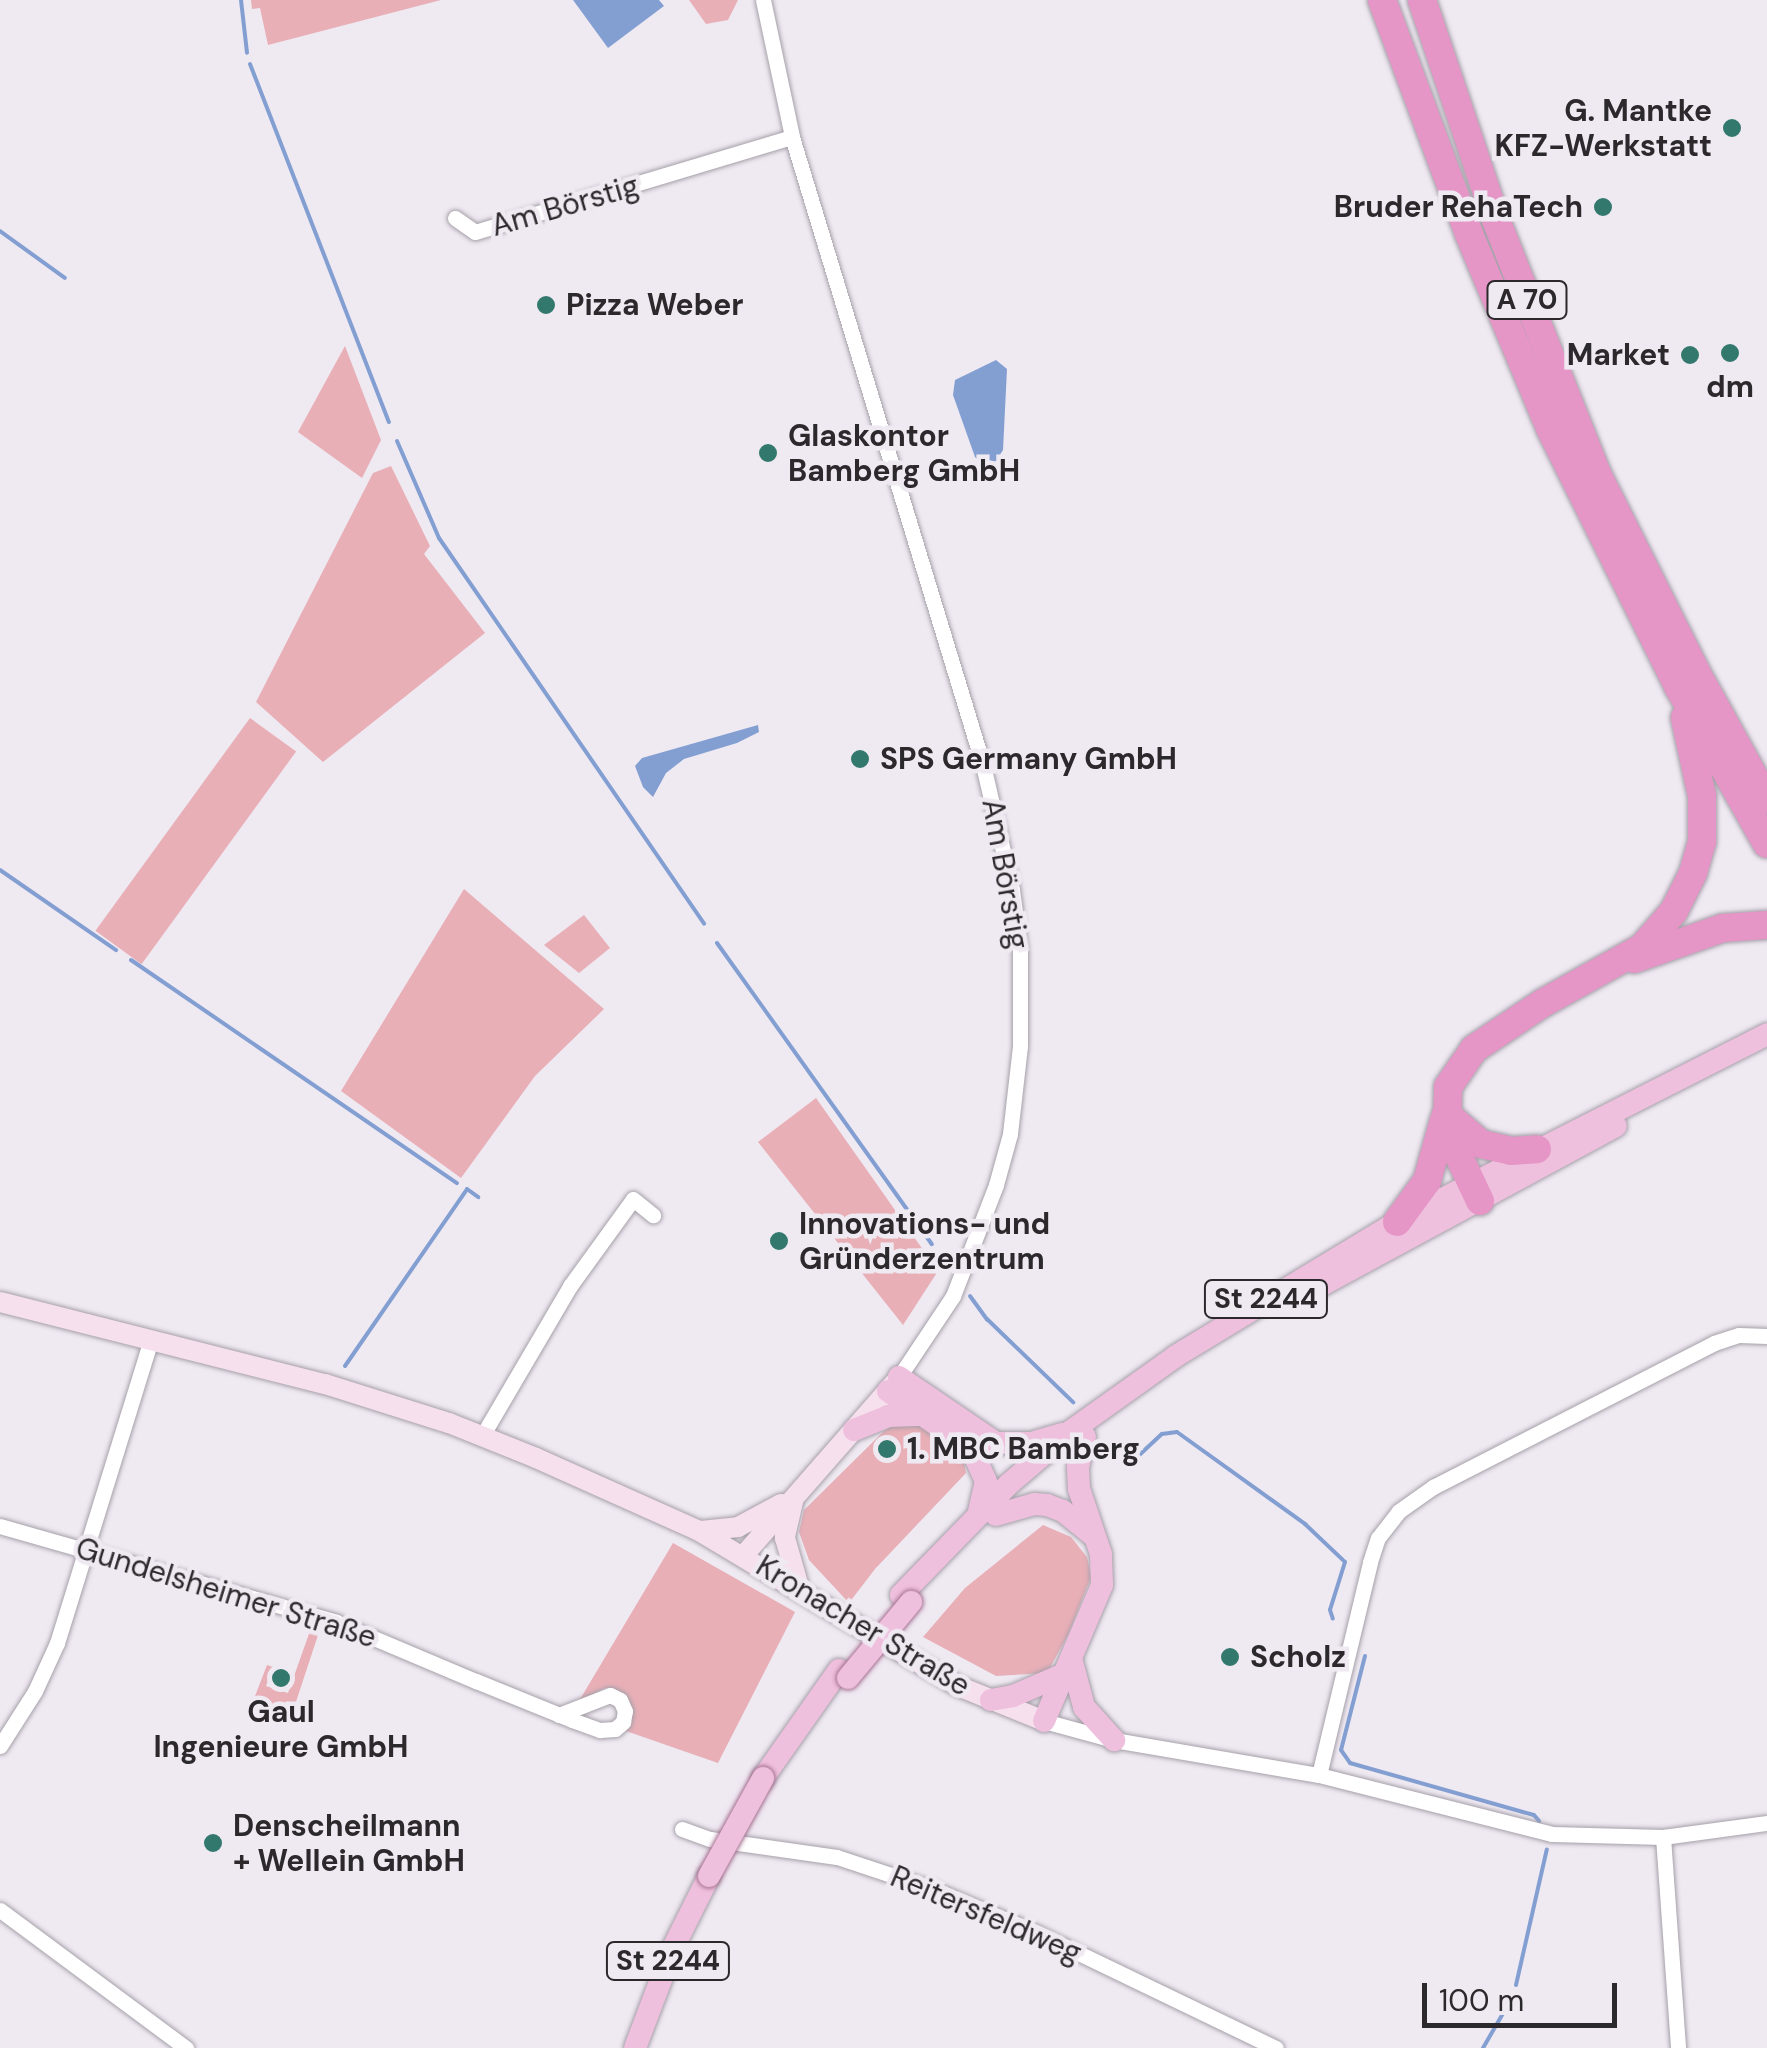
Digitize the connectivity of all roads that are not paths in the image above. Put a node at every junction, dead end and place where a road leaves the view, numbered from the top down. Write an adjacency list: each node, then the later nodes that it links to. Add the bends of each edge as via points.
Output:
1 (762, 0): 4 (street, Am Börstig)
2 (1382, 0): 6 (highway, A 70, via 1551,430)
3 (1422, 0): 7 (highway, A 70, via 1496,220 1591,458 1653,590)
4 (792, 138): 5 (street, Am Börstig, via 475,232); 21 (street, Am Börstig, via 983,765 1020,950 1020,1046 1010,1134 996,1185 952,1296)
5 (455, 218)
6 (1678, 686): 8 (highway, A 70); 10 (highway, via 1699,779 1702,842 1674,911 1642,948)
7 (1767, 800)
8 (1767, 844)
9 (1767, 925): 10 (highway, via 1706,932)
10 (1609, 968): 13 (highway, via 1474,1049 1448,1088)
11 (1767, 1034): 14 (main road, St 2244)
12 (1767, 1048): 15 (main road, St 2244)
13 (1446, 1114): 14 (highway, via 1481,1144); 15 (highway, via 1452,1145); 17 (highway, via 1427,1181)
14 (1537, 1149): 15 (main road, St 2244)
15 (1476, 1192): 17 (main road, St 2244); 24 (main road, St 2244)
16 (653, 1215): 25 (street, via 633,1199 570,1286)
17 (1397, 1222): 24 (main road, St 2244, via 1176,1356)
18 (0, 1302): 20 (street, Kronacher Straße)
19 (1767, 1336): 40 (street, via 1714,1343 1399,1511 1370,1562)
20 (150, 1342): 25 (street, Kronacher Straße, via 325,1384); 31 (street)
21 (894, 1384): 22 (main road); 23 (street, Am Börstig); 24 (main road, via 996,1443)
22 (922, 1414): 23 (main road, via 888,1416); 27 (main road, via 976,1458)
23 (854, 1430): 26 (street, Am Börstig)
24 (1078, 1434): 27 (main road, St 2244); 30 (main road, via 1079,1488)
25 (482, 1436): 29 (street, Kronacher Straße)
26 (796, 1496): 29 (street, via 738,1527); 32 (street, Am Börstig); 33 (street, via 785,1538)
27 (988, 1513): 30 (main road, via 1047,1505); 44 (main road, St 2244, via 843,1674 769,1781)
28 (0, 1526): 31 (street, Gundelsheimer Straße)
29 (699, 1531): 32 (street, Kronacher Straße)
30 (1095, 1538): 34 (main road, via 1102,1585)
31 (86, 1549): 36 (street, Gundelsheimer Straße, via 336,1622); 39 (street, via 44,1674)
32 (744, 1555): 33 (street, Kronacher Straße)
33 (799, 1588): 35 (street, Kronacher Straße)
34 (1067, 1666): 35 (main road, via 1013,1696); 37 (main road); 38 (main road, via 1084,1706)
35 (991, 1700): 37 (street, Kronacher Straße)
36 (559, 1715)
37 (1044, 1721): 38 (street, Kronacher Straße)
38 (1114, 1740): 40 (street, Kronacher Straße)
39 (0, 1746)
40 (1319, 1775): 43 (street, Kronacher Straße, via 1527,1830)
41 (1767, 1823): 43 (street, Kronacher Straße)
42 (682, 1830): 49 (street, Reitersfeldweg, via 837,1857 899,1876 1037,1932)
43 (1663, 1837): 50 (street)
44 (715, 1877): 47 (main road, St 2244, via 673,1948); 48 (main road, St 2244)
45 (0, 1910): 46 (street)
46 (186, 2048)
47 (634, 2048)
48 (648, 2048)
49 (1276, 2048)
50 (1678, 2048)

